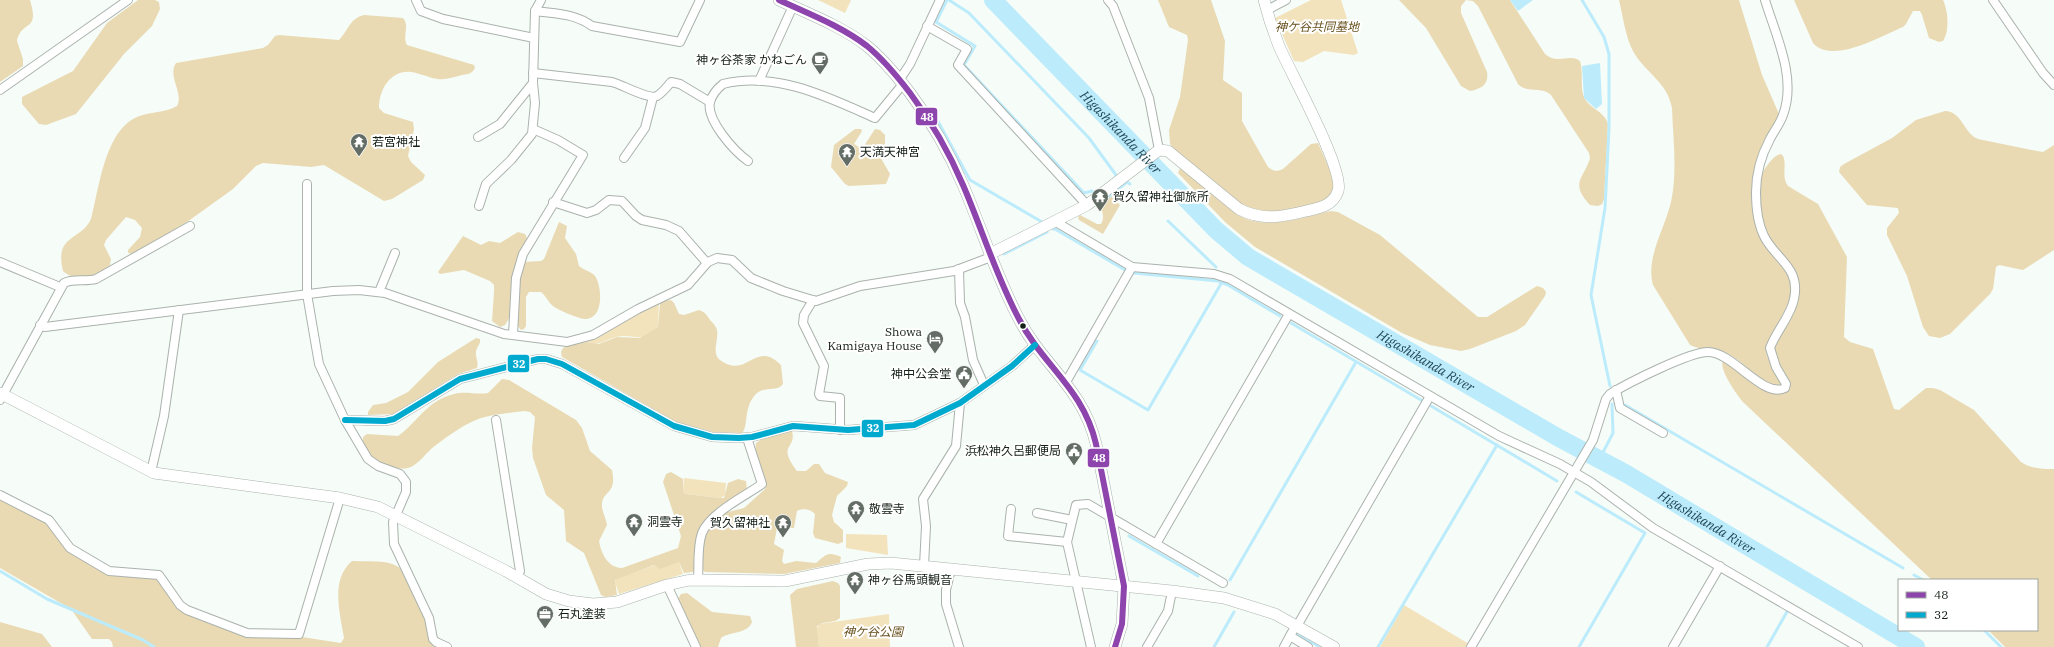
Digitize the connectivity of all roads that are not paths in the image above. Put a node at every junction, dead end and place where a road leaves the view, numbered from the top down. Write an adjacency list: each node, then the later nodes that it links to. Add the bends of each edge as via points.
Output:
1 (128, 0): 21 (street)
2 (416, 0): 15 (street, via 421,11 443,20)
3 (541, 0): 13 (street)
4 (700, 0): 13 (street, via 680,42 592,26 582,18 561,13)
5 (779, 0): 12 (street)
6 (940, 0): 14 (street)
7 (1108, 0): 26 (street, via 1113,6 1149,98)
8 (1286, 0): 11 (street)
9 (1766, 0): 52 (street, via 1787,73 1788,94 1783,114 1760,166 1756,207 1764,237 1791,270 1795,284 1794,299 1770,348 1776,367 1786,384 1785,388 1774,389 1764,386 1728,358 1708,352 1688,356)
10 (1996, 1): 20 (street, via 2043,73)
11 (1266, 5): 26 (street, via 1278,45 1310,108 1338,175 1338,191 1334,198 1321,208 1276,218 1257,216 1239,209 1168,151)
12 (792, 6): 17 (street); 18 (street, via 856,38 879,57)
13 (535, 11): 15 (street)
14 (928, 26): 18 (street); 31 (street, via 967,49 958,65)
15 (534, 38): 16 (street)
16 (533, 73): 19 (street); 22 (street, via 612,82)
17 (759, 81): 18 (street, via 819,93 875,118); 23 (street, via 723,84)
18 (901, 82): 36 (street, via 927,118 955,167)
19 (533, 83): 24 (street); 25 (street, via 500,124)
20 (2054, 85)
21 (0, 90)
22 (653, 97): 23 (street, via 671,82 680,84); 27 (street, via 645,128)
23 (710, 102): 28 (street, via 710,110 719,129 736,152)
24 (533, 129): 30 (street, via 583,155); 32 (street, via 530,138 486,184)
25 (478, 137)
26 (1157, 151): 31 (street)
27 (624, 158)
28 (748, 161)
29 (307, 184): 43 (street)
30 (553, 202): 38 (street, via 587,213 609,200 622,202 642,220 666,225 679,231); 48 (street, via 518,266)
31 (1087, 205): 33 (street)
32 (478, 206)
33 (1056, 222): 36 (street); 39 (street)
34 (190, 226): 41 (street, via 96,279 83,282 68,281)
35 (395, 253): 42 (street)
36 (991, 255): 40 (street); 49 (street, via 1019,319)
37 (0, 262): 41 (street)
38 (707, 263): 44 (street, via 717,258 732,260 751,278); 48 (street, via 688,285 585,339 558,341)
39 (1132, 267): 46 (street, via 1220,275); 50 (street)
40 (959, 269): 44 (street, via 860,286); 51 (street, via 960,303 966,317 973,360)
41 (60, 287): 47 (street)
42 (379, 292): 43 (street, via 346,290); 48 (street)
43 (307, 294): 45 (street); 56 (street, via 319,364)
44 (813, 300): 58 (street, via 813,304 805,311 803,323 824,366 819,394 840,398)
45 (179, 310): 47 (street, via 45,327); 62 (street, via 165,410)
46 (1289, 314): 54 (street); 71 (street)
47 (40, 325): 53 (street)
48 (513, 335)
49 (1035, 345): 50 (street); 51 (street, via 1012,366)
50 (1066, 382): 68 (street, via 1082,405 1093,430)
51 (984, 385): 55 (street)
52 (1616, 390): 59 (street, via 1620,408); 61 (street, via 1606,399 1593,440)
53 (1, 396): 62 (street)
54 (1430, 396): 61 (street, via 1499,436); 82 (street)
55 (960, 403): 58 (street, via 914,425); 72 (street, via 956,446 923,499 926,526)
56 (345, 420): 60 (street, via 394,419 460,379 546,359 562,364 674,426 712,437); 67 (street, via 372,463 400,474 406,482 406,492)
57 (496, 420): 75 (street, via 520,571)
58 (840, 430): 60 (street, via 793,426)
59 (1663, 433)
60 (747, 438): 76 (street, via 762,484 717,515 706,526 700,540)
61 (1576, 470): 73 (street, via 1653,528); 93 (street)
62 (151, 472): 64 (street, via 164,476)
63 (0, 495): 64 (street, via 49,520 70,548 109,571 159,575 187,610 247,633 300,634)
64 (340, 498): 67 (street, via 366,503)
65 (1012, 509): 70 (street, via 1008,536)
66 (1037, 513): 69 (street)
67 (395, 515): 75 (street); 84 (street, via 392,533 397,554 429,618 433,639)
68 (1111, 517): 69 (street, via 1088,504 1076,505); 71 (street); 80 (street)
69 (1072, 520): 70 (street)
70 (1067, 542): 77 (street)
71 (1156, 544): 78 (street)
72 (924, 566): 74 (street); 76 (street, via 871,564 785,581)
73 (1720, 566): 94 (street); 95 (street)
74 (951, 569): 77 (street); 86 (street, via 946,604)
75 (517, 578): 79 (street, via 558,598 587,604 617,602)
76 (698, 579): 79 (street)
77 (1075, 581): 80 (street); 87 (street)
78 (1223, 583)
79 (667, 585): 85 (street)
80 (1124, 586): 81 (street); 88 (street, via 1122,624)
81 (1172, 591): 82 (street, via 1237,601 1263,609); 89 (street, via 1168,611)
82 (1297, 625): 83 (street); 92 (street)
83 (1290, 636): 90 (street); 91 (street)
84 (448, 647)
85 (696, 647)
86 (959, 647)
87 (1091, 647)
88 (1115, 647)
89 (1147, 647)
90 (1284, 647)
91 (1308, 647)
92 (1334, 647)
93 (1472, 647)
94 (1673, 647)
95 (1858, 647)

